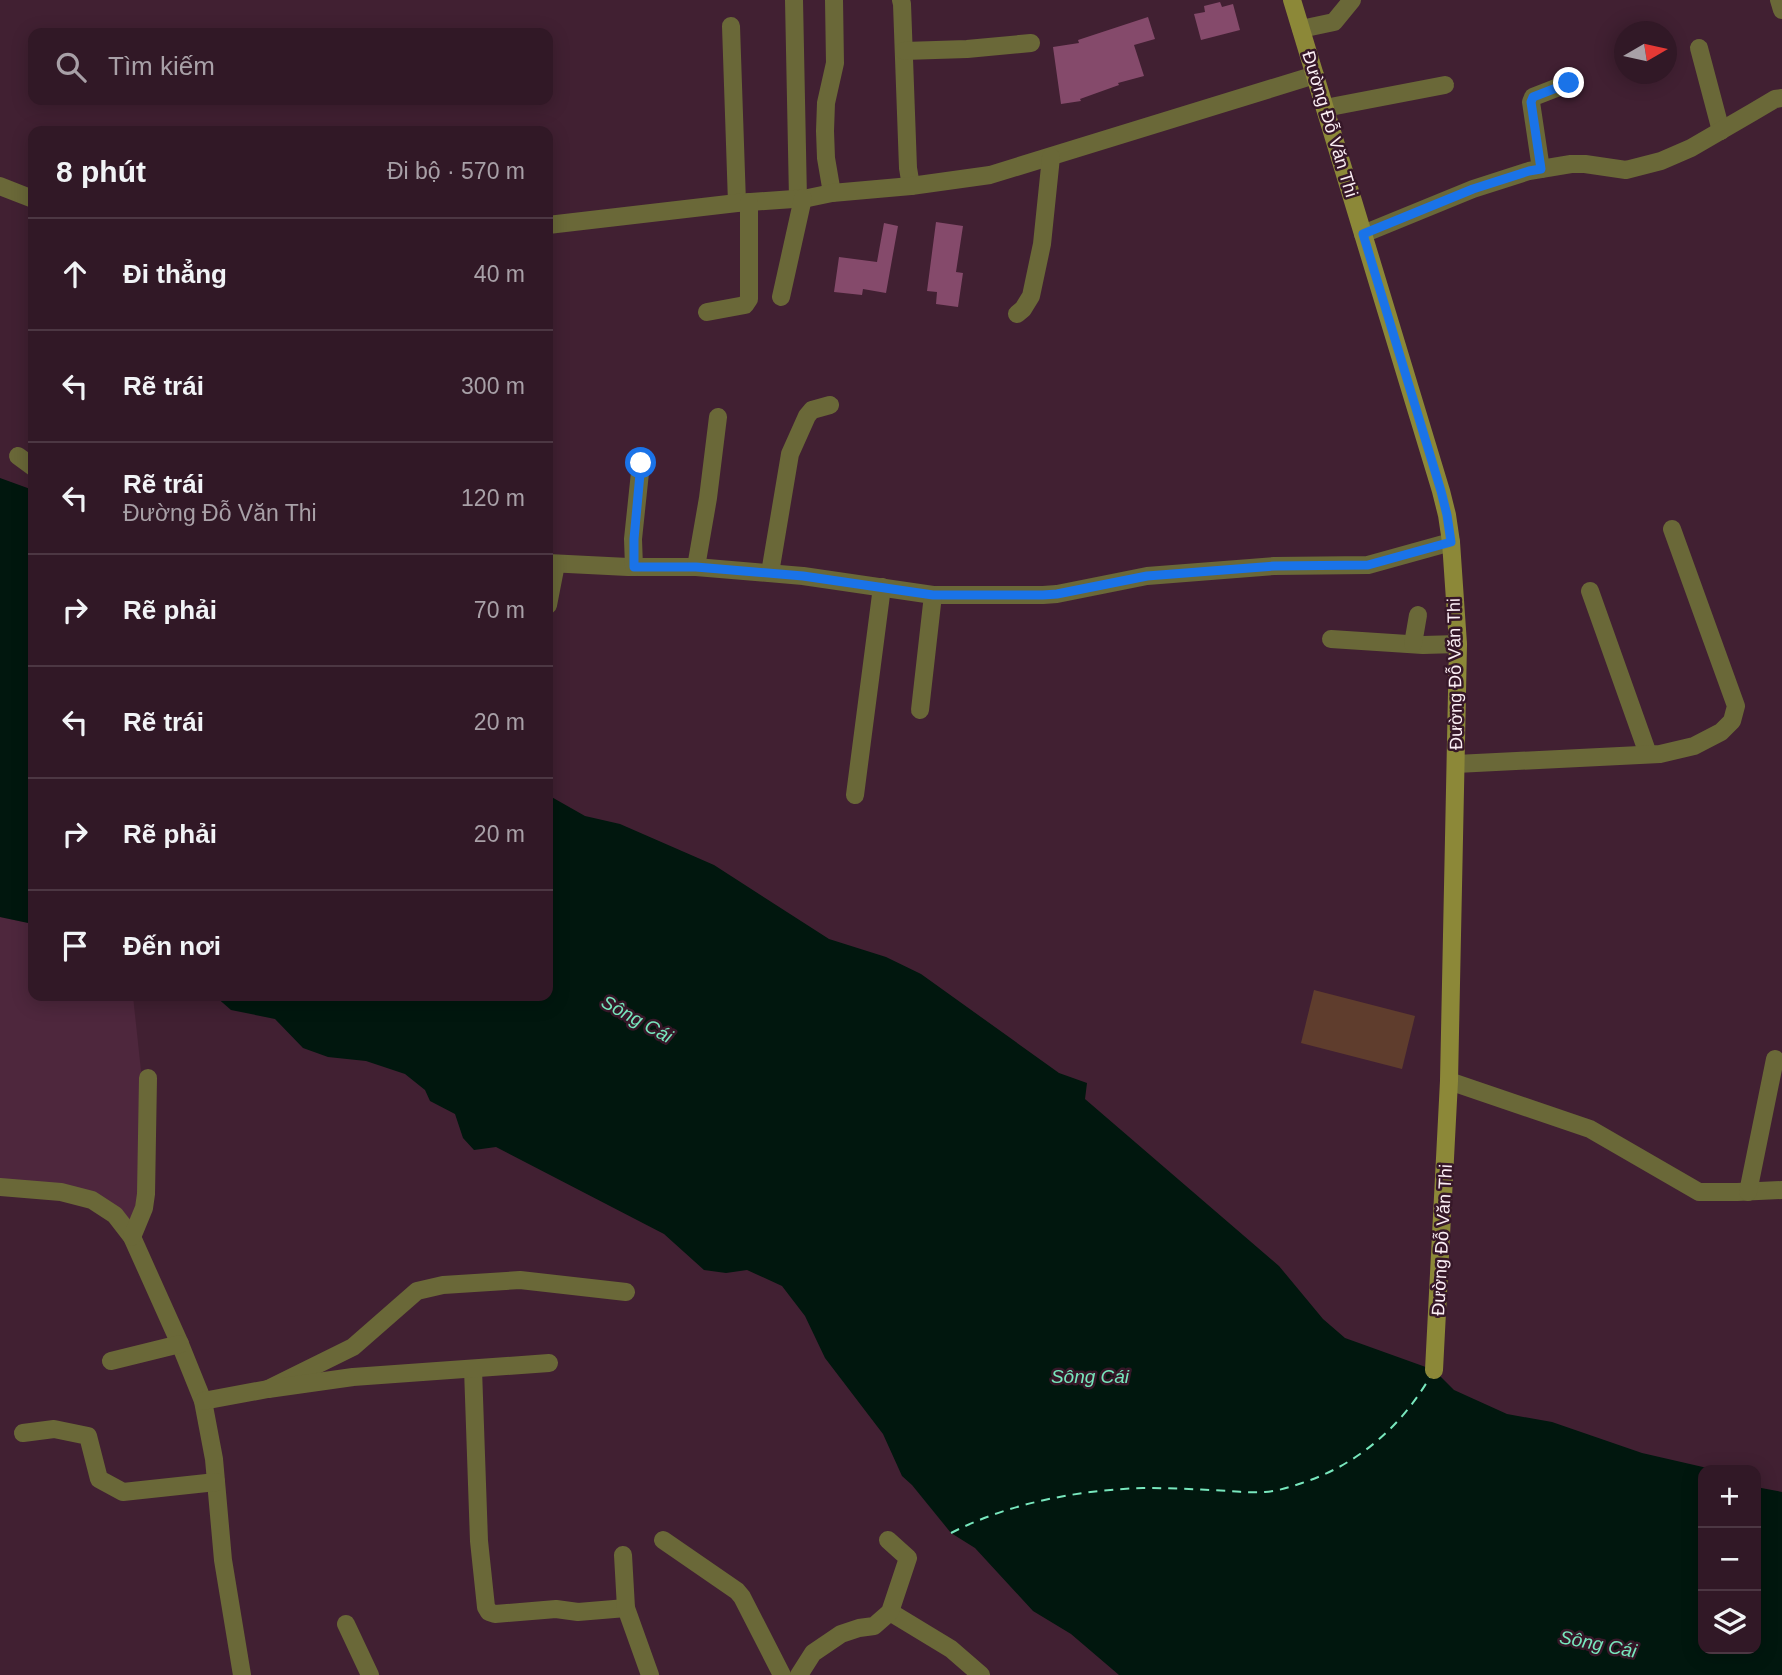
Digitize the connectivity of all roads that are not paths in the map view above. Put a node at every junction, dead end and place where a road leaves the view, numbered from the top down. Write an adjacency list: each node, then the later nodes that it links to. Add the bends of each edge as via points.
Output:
1 (794, 0): 25 (street)
2 (834, 0): 23 (street, via 835,63 825,103)
3 (901, 0): 12 (street)
4 (1293, 0): 9 (street, Đường Đỗ Văn Thi)
5 (1352, 0): 9 (street, via 1334,22)
6 (1779, 0): 7 (street)
7 (1782, 10)
8 (730, 26): 26 (street)
9 (1301, 29): 13 (street, Đường Đỗ Văn Thi)
10 (1031, 43): 12 (street)
11 (1699, 48): 18 (street)
12 (904, 51): 22 (street)
13 (1315, 75): 17 (street, Đường Đỗ Văn Thi); 19 (street)
14 (1569, 83): 20 (street, via 1533,97 1531,102)
15 (1445, 85): 17 (street)
16 (1782, 97): 18 (street)
17 (1325, 108): 28 (street, Đường Đỗ Văn Thi)
18 (1721, 131): 20 (street, via 1637,168 1571,164)
19 (1051, 157): 22 (street, via 990,175); 31 (street, via 1031,296)
20 (1541, 169): 28 (street, via 1473,189)
21 (0, 186): 24 (street)
22 (911, 186): 23 (street)
23 (832, 193): 25 (street)
24 (28, 197)
25 (800, 199): 26 (street); 29 (street)
26 (743, 202): 27 (street); 30 (street, via 748,299 745,305)
27 (553, 224)
28 (1363, 234): 36 (street, Đường Đỗ Văn Thi, via 1441,491)
29 (780, 297)
30 (707, 312)
31 (1017, 314)
32 (830, 405): 40 (street, via 807,416 790,454)
33 (718, 417): 39 (street)
34 (641, 463): 38 (street)
35 (1672, 529): 49 (street, via 1736,706 1732,721 1721,732 1694,746)
36 (1451, 542): 43 (street, via 1368,565 1274,566 1147,576 1043,595); 47 (street, Đường Đỗ Văn Thi)
37 (553, 564): 38 (street)
38 (634, 567): 39 (street)
39 (696, 567): 40 (street)
40 (770, 573): 41 (street)
41 (882, 587): 43 (street); 51 (street)
42 (1590, 591): 49 (street)
43 (933, 595): 48 (street)
44 (1418, 615): 46 (street)
45 (1331, 639): 46 (street)
46 (1413, 644): 47 (street)
47 (1458, 644): 50 (street, Đường Đỗ Văn Thi)
48 (920, 710)
49 (1648, 754): 50 (street)
50 (1456, 764): 54 (street, Đường Đỗ Văn Thi)
51 (855, 795)
52 (1775, 1059): 57 (street)
53 (148, 1078): 58 (street, via 146,1194)
54 (1449, 1081): 57 (street, via 1590,1129 1699,1192); 64 (street, Đường Đỗ Văn Thi)
55 (0, 1187): 58 (street, via 61,1192 92,1200 115,1215)
56 (1782, 1190): 57 (street)
57 (1748, 1192)
58 (132, 1237): 60 (street)
59 (626, 1293): 65 (street, via 520,1280 417,1291 353,1348)
60 (180, 1344): 61 (street); 66 (street)
61 (111, 1361)
62 (549, 1363): 63 (street)
63 (472, 1368): 65 (street); 72 (street, via 479,1542 489,1612)
64 (1434, 1370)
65 (268, 1389): 66 (street)
66 (203, 1401): 68 (street)
67 (23, 1433): 68 (street, via 54,1429 88,1436 99,1479 123,1492)
68 (216, 1482): 75 (street)
69 (663, 1540): 78 (street, via 737,1591)
70 (887, 1540): 73 (street, via 908,1558)
71 (623, 1555): 72 (street)
72 (626, 1608): 77 (street)
73 (890, 1612): 79 (street, via 874,1626 841,1634 813,1653); 80 (street, via 951,1649)
74 (346, 1624): 76 (street)
75 (242, 1675)
76 (370, 1675)
77 (650, 1675)
78 (782, 1675)
79 (799, 1675)
80 (981, 1675)

